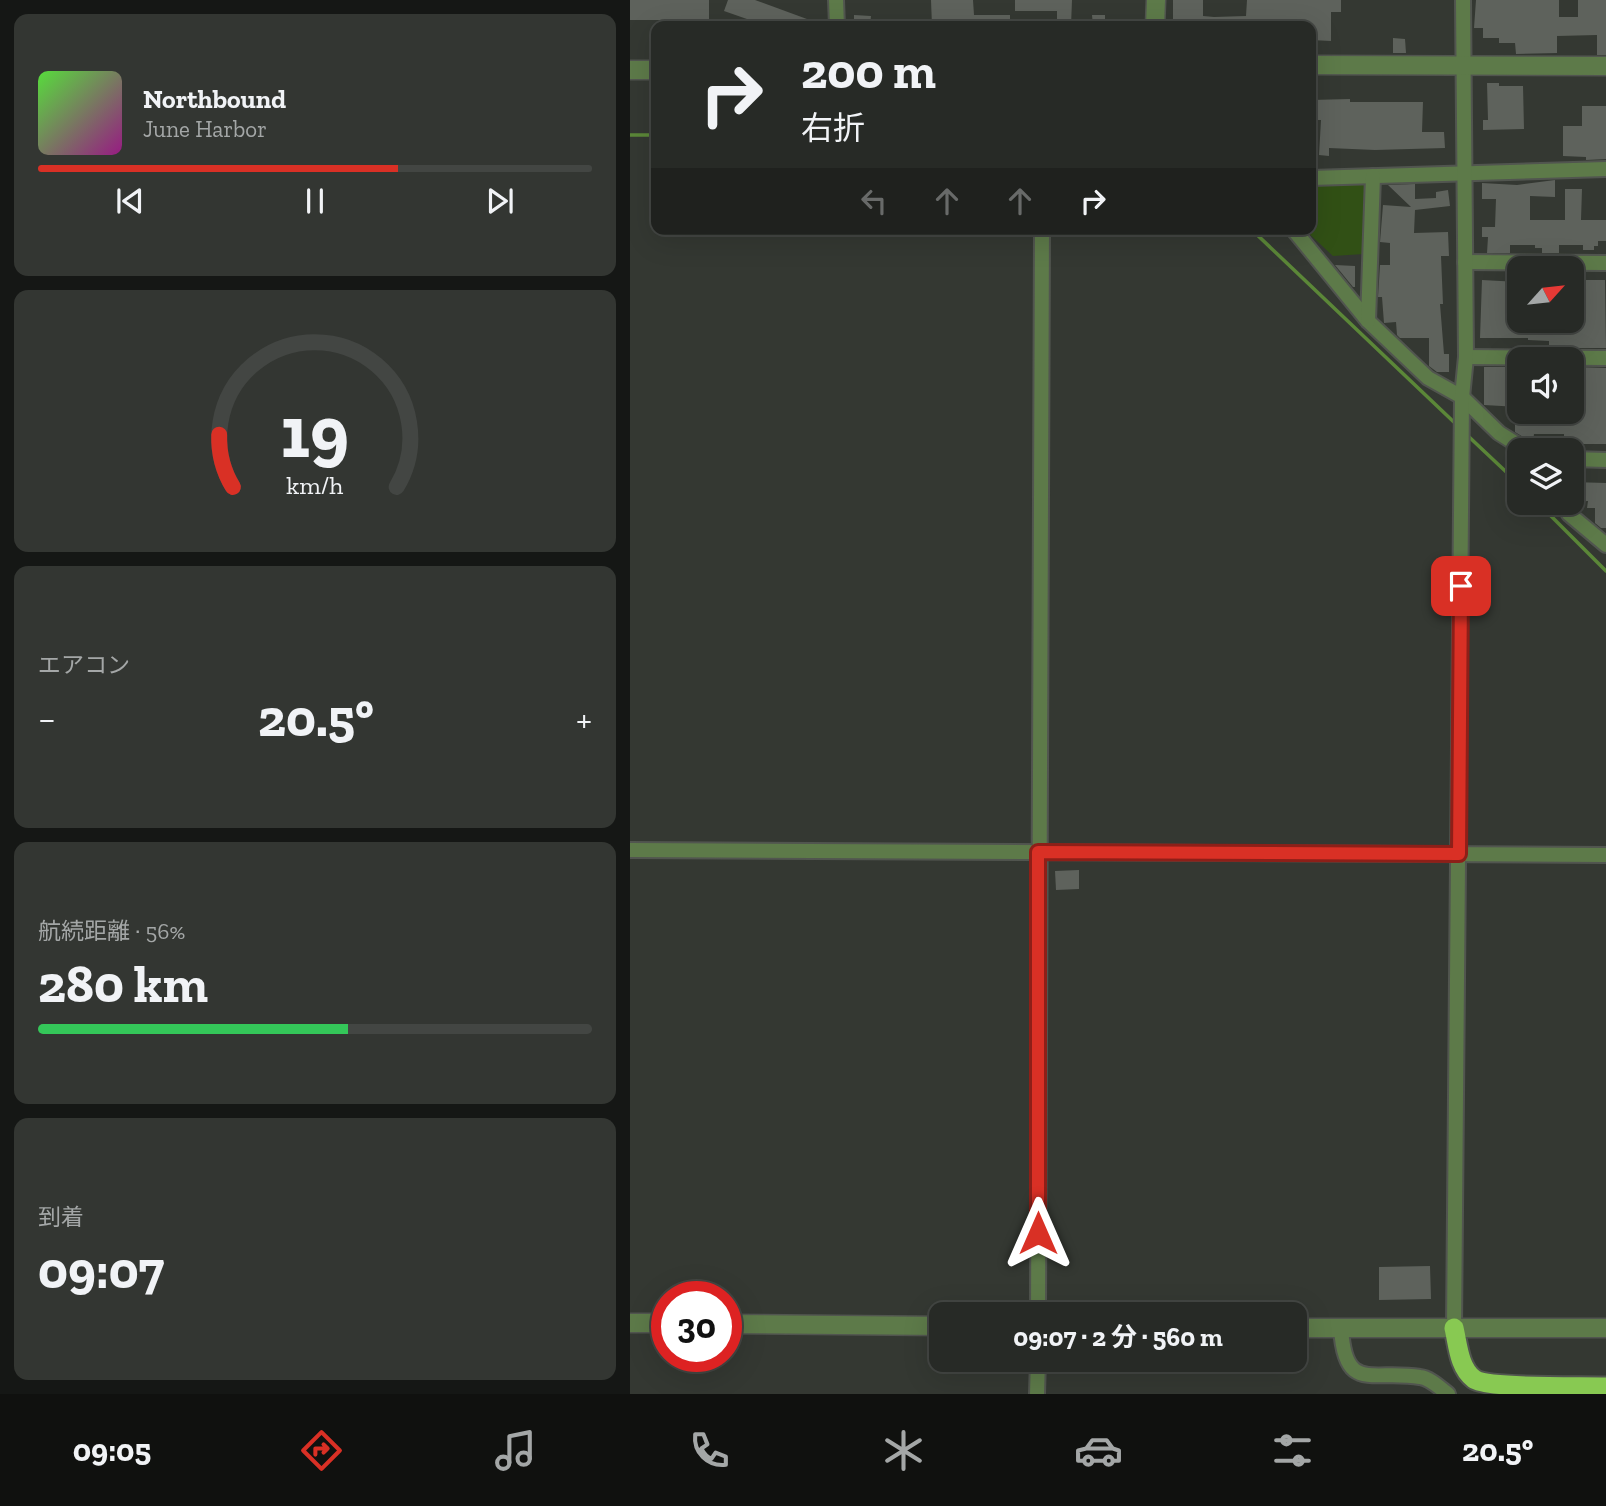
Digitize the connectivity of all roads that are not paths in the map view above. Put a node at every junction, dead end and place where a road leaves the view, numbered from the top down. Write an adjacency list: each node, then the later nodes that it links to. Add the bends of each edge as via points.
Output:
1 (836, 0): 4 (street)
2 (1156, 0): 5 (street)
3 (1464, 0): 7 (street)
4 (837, 21)
5 (1156, 21)
6 (1316, 65): 7 (street)
7 (1465, 65): 8 (street); 12 (street)
8 (1606, 66)
9 (651, 69): 10 (street)
10 (630, 70)
11 (1606, 169): 12 (street)
12 (1465, 173): 13 (street); 17 (street)
13 (1373, 176): 14 (street); 19 (street)
14 (1316, 178)
15 (1042, 235): 29 (street)
16 (1298, 235): 19 (street)
17 (1465, 262): 18 (street); 20 (street)
18 (1606, 262)
19 (1368, 321): 22 (street, via 1428,378)
20 (1466, 357): 21 (street); 22 (street)
21 (1606, 358)
22 (1462, 397): 23 (street); 30 (street)
23 (1507, 438)
24 (1584, 459): 25 (street)
25 (1606, 460)
26 (1570, 515): 27 (street)
27 (1606, 545)
28 (630, 850): 29 (street)
29 (1038, 852): 30 (street); 32 (street)
30 (1459, 854): 31 (street); 39 (street)
31 (1606, 855)
32 (1038, 1302)
33 (630, 1323): 34 (street)
34 (651, 1323)
35 (742, 1324): 36 (street)
36 (929, 1326)
37 (1307, 1328): 38 (street)
38 (1341, 1328): 39 (street); 44 (street, via 1345,1362 1355,1373 1423,1377)
39 (1454, 1328): 40 (street); 42 (highway, via 1464,1368 1475,1381)
40 (1606, 1328)
41 (1038, 1372): 43 (street)
42 (1606, 1387)
43 (1037, 1394)
44 (1448, 1394)

